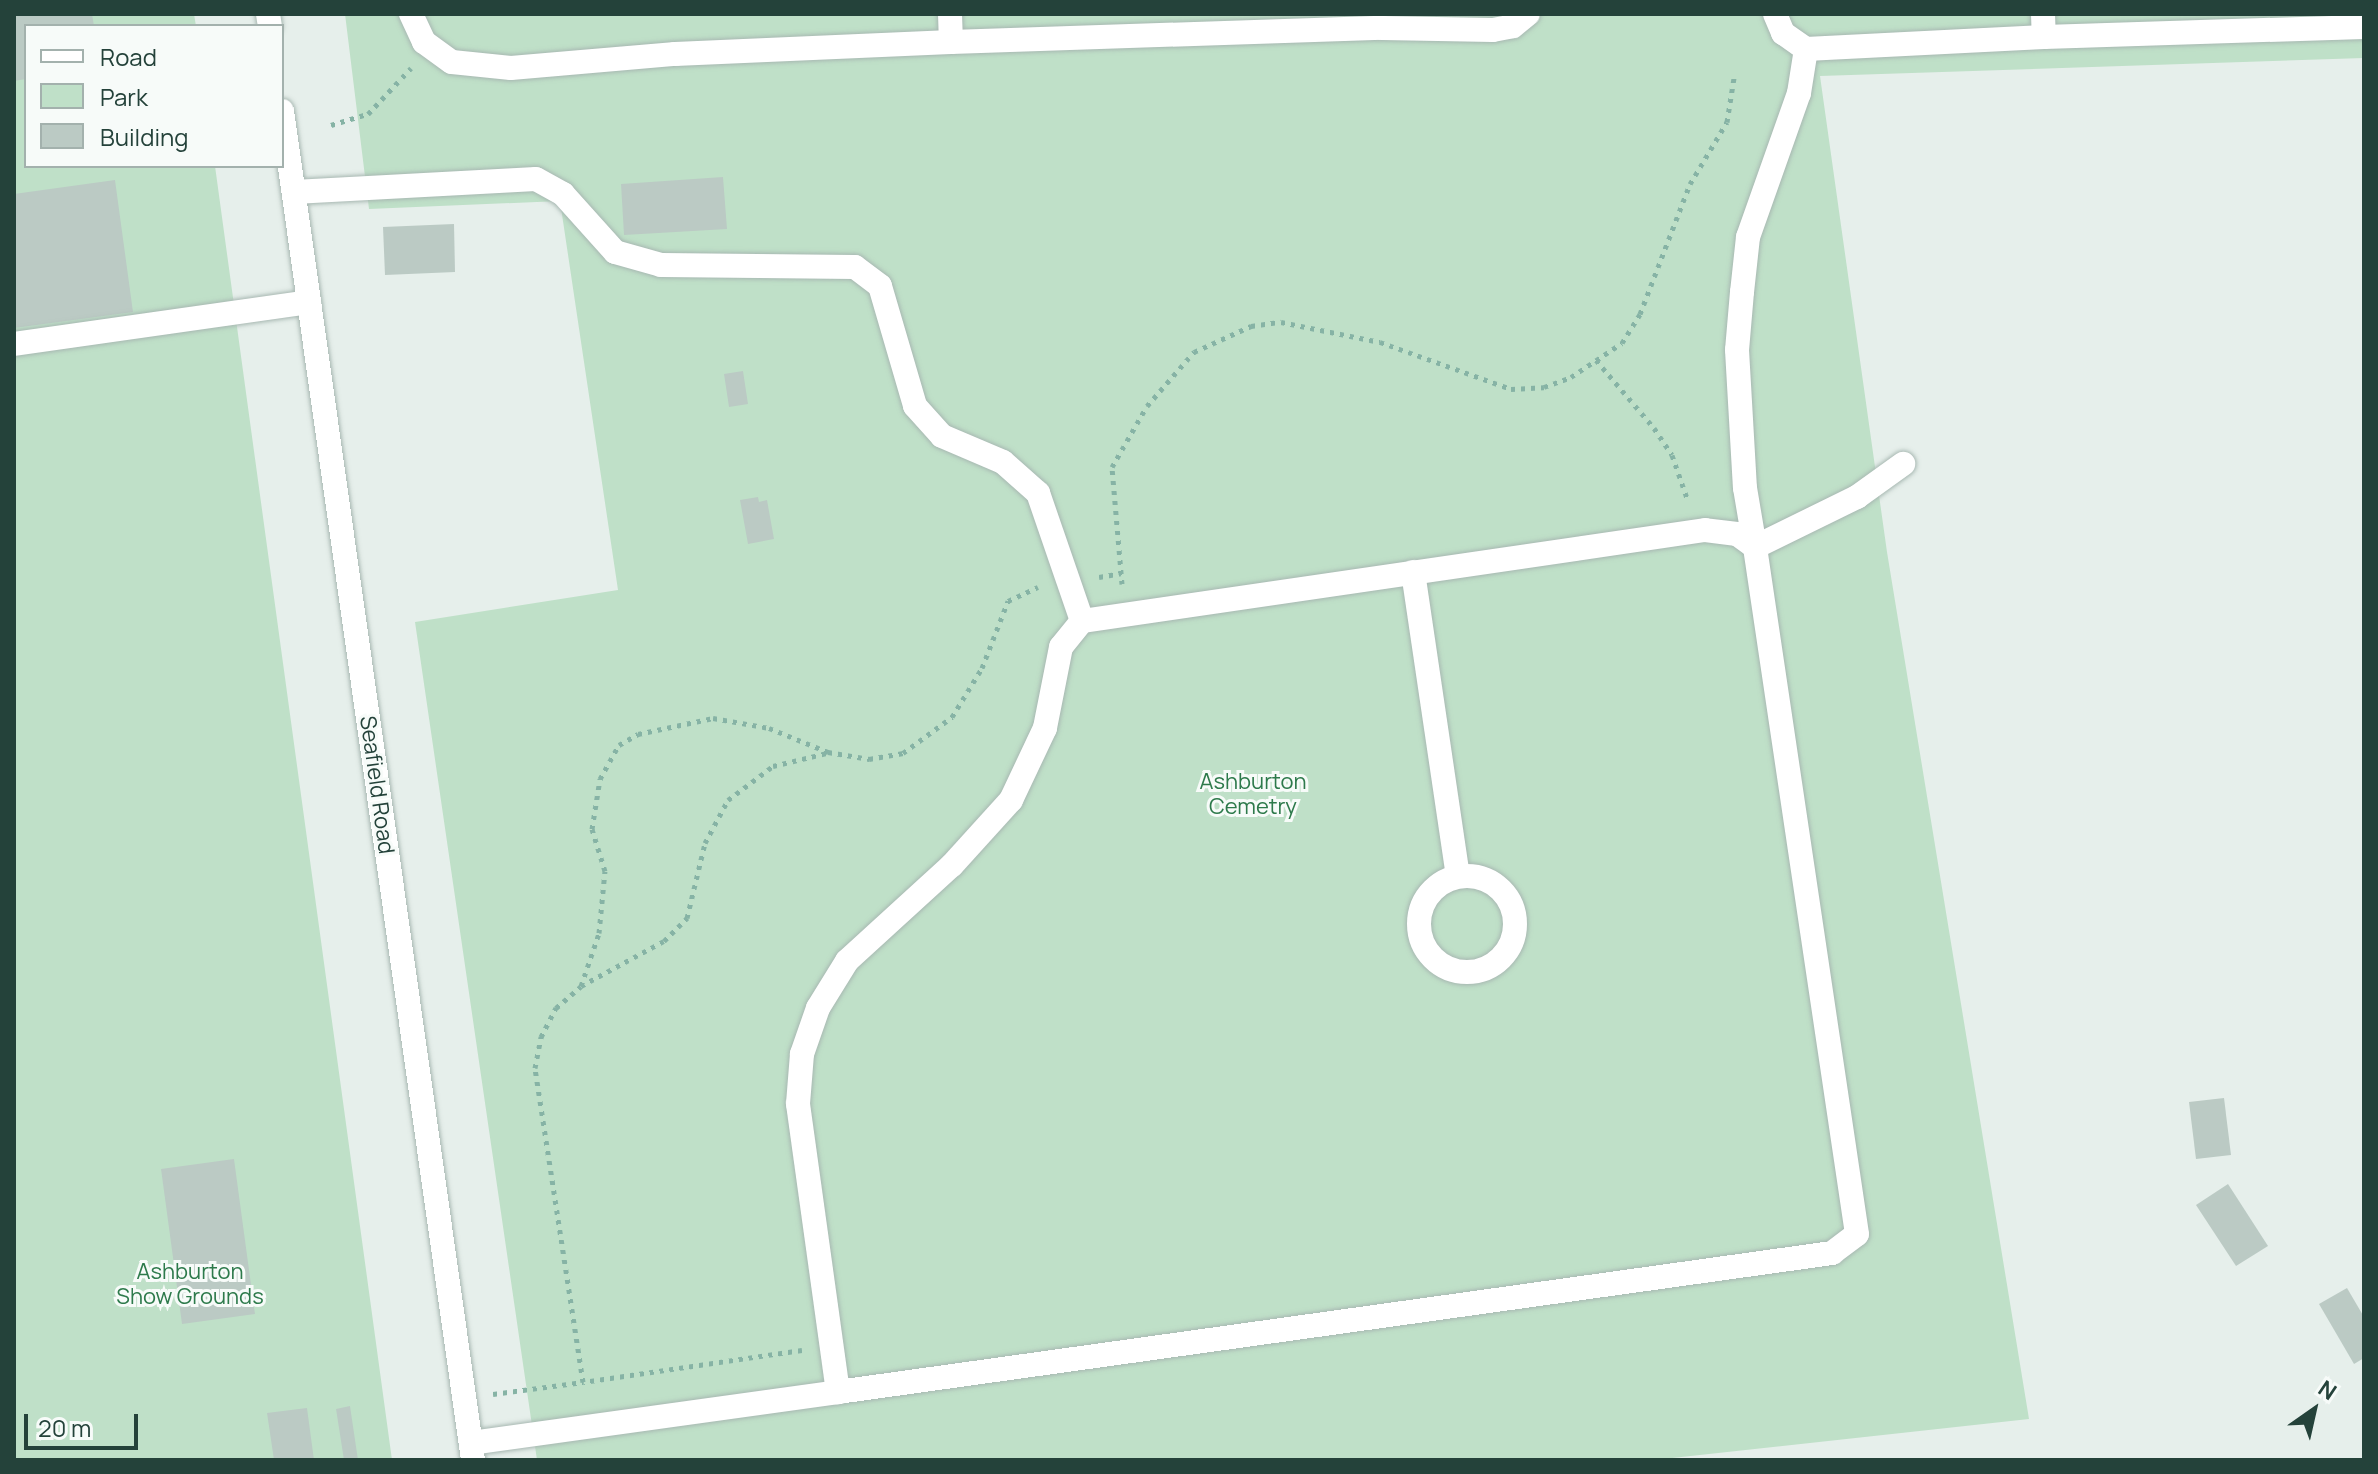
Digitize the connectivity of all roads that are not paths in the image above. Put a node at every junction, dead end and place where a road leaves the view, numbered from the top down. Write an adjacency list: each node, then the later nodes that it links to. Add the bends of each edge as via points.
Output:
1 (411, 14): 7 (street, via 424,42 452,62 511,68 675,54)
2 (950, 14): 7 (street)
3 (1528, 14): 7 (street, via 1513,26 1493,30 1382,28)
4 (1775, 14): 8 (street, via 1783,33)
5 (2043, 26): 6 (street); 8 (street)
6 (2364, 27)
7 (951, 42)
8 (1806, 49): 14 (street, via 1799,93 1748,237 1742,292 1737,350 1745,488)
9 (284, 124): 10 (street, Seafield Road)
10 (294, 192): 11 (street, Seafield Road); 16 (street, via 536,179 563,194 615,252 661,265 855,267 880,286 915,406 942,436 1003,462 1038,493 1058,530)
11 (309, 302): 12 (street); 19 (street, Seafield Road)
12 (14, 344)
13 (1903, 464): 14 (street, via 1857,497)
14 (1755, 547): 15 (street, via 1737,534 1695,532); 18 (street, via 1857,1234 1832,1253)
15 (1413, 572): 16 (street); 17 (street)
16 (1082, 621): 18 (street, via 1061,647 1045,728 1011,800 952,865 847,961 818,1008 802,1054 798,1104)
17 (1458, 876): 17 (street, via 1443,881 1423,903 1419,933 1424,947 1447,968 1479,970 1494,964 1513,938 1512,905 1490,881)
18 (838, 1392): 19 (street)
19 (472, 1452)

